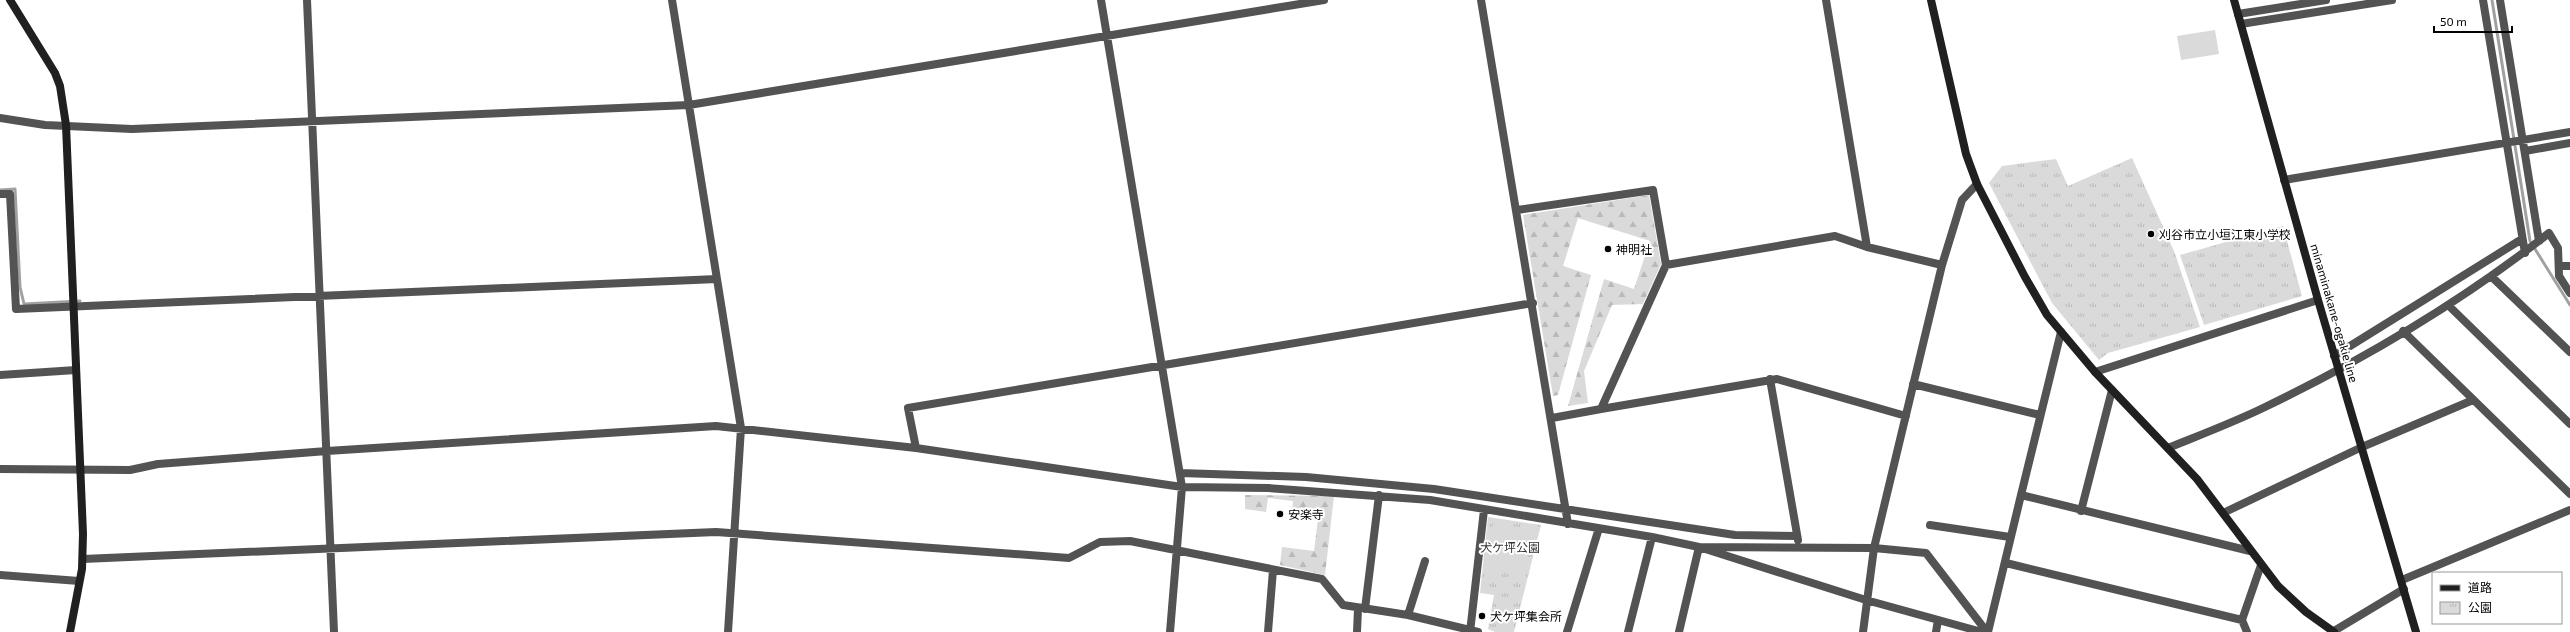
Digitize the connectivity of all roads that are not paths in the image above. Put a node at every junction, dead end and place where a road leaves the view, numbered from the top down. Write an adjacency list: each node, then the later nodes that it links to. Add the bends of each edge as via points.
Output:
1 (10, 0): 20 (street, via 56,73)
2 (308, 0): 19 (street)
3 (672, 0): 17 (street)
4 (1101, 0): 16 (street)
5 (1324, 0): 16 (street)
6 (1481, 0): 29 (street)
7 (1826, 0): 32 (street)
8 (1931, 0): 27 (street, via 1966,154)
9 (2234, 0): 14 (street, minaminakane-ogakie line)
10 (2326, 0): 14 (street)
11 (2392, 0): 15 (street)
12 (2483, 0): 23 (street)
13 (2500, 0): 22 (street)
14 (2238, 14): 15 (street, minaminakane-ogakie line)
15 (2241, 24): 26 (street, minaminakane-ogakie line)
16 (1106, 36): 17 (street); 50 (street)
17 (689, 105): 19 (street); 39 (street)
18 (0, 118): 20 (street, via 28,123)
19 (313, 120): 20 (street, via 132,129); 41 (street)
20 (66, 125): 45 (street)
21 (2570, 132): 22 (street)
22 (2523, 140): 23 (street); 25 (street)
23 (2509, 142): 26 (street); 30 (street)
24 (2570, 143): 25 (street)
25 (2525, 151): 31 (street)
26 (2284, 180): 42 (street, minaminakane-ogakie line)
27 (1977, 184): 35 (street, via 1962,200); 47 (street, via 2024,277)
28 (0, 194): 45 (street, via 10,194 16,309)
29 (1517, 210): 34 (street, via 1654,190); 43 (street)
30 (2522, 239): 33 (street); 49 (street)
31 (2538, 241): 33 (street); 36 (street, via 2548,233 2558,248)
32 (1867, 247): 34 (street, via 1835,236); 35 (street)
33 (2526, 252): 38 (street)
34 (1666, 265): 59 (street)
35 (1942, 265): 56 (street)
36 (2559, 266): 37 (street); 40 (street, via 2559,276)
37 (2570, 266)
38 (2492, 277): 44 (street); 48 (street)
39 (717, 279): 41 (street); 64 (street)
40 (2570, 293)
41 (320, 296): 45 (street); 68 (street)
42 (2318, 300): 49 (street, minaminakane-ogakie line); 53 (street)
43 (1533, 303): 50 (street); 62 (street)
44 (2448, 305): 46 (street); 63 (street)
45 (73, 306): 51 (street)
46 (2403, 331): 52 (street); 58 (street)
47 (2061, 332): 53 (street); 60 (street)
48 (2570, 352)
49 (2334, 356): 52 (street, minaminakane-ogakie line)
50 (1162, 365): 66 (street, via 908,408); 71 (street)
51 (76, 370): 54 (street); 70 (street)
52 (2338, 370): 65 (street, minaminakane-ogakie line); 67 (street, via 2262,408)
53 (2095, 372): 57 (street)
54 (0, 375)
55 (1770, 379): 59 (street); 61 (street); 85 (street)
56 (1913, 384): 60 (street); 61 (street)
57 (2112, 390): 67 (street); 79 (street)
58 (2473, 400): 65 (street); 73 (street)
59 (1601, 409): 62 (street)
60 (2040, 415): 75 (street)
61 (1906, 416): 90 (street)
62 (1552, 418): 76 (street)
63 (2570, 424)
64 (741, 428): 66 (street); 68 (street, via 716,426); 84 (street)
65 (2362, 447): 80 (street); 101 (street, minaminakane-ogakie line)
66 (916, 448): 72 (street)
67 (2168, 448): 80 (street, via 2197,479)
68 (327, 452): 70 (street, via 158,464 130,470); 91 (street)
69 (0, 469): 70 (street)
70 (80, 470): 94 (street)
71 (1180, 472): 72 (street); 76 (street, via 1306,476)
72 (1182, 487): 74 (street, via 1268,488); 92 (street)
73 (2569, 491)
74 (1379, 495): 77 (street, via 1430,500); 104 (street)
75 (2021, 495): 79 (street); 87 (street)
76 (1566, 508): 81 (street); 85 (street, via 1735,535)
77 (1484, 510): 81 (street); 108 (street)
78 (2570, 510): 101 (street)
79 (2082, 511): 93 (street)
80 (2223, 513): 93 (street)
81 (1568, 524): 83 (street)
82 (1930, 525): 87 (street)
83 (1600, 528): 86 (street); 115 (street)
84 (734, 532): 91 (street); 92 (street, via 1069,558 1100,542 1130,541); 111 (street)
85 (1797, 536): 89 (street)
86 (1652, 537): 88 (street); 116 (street)
87 (2010, 538): 96 (street)
88 (1699, 547): 89 (street); 103 (street); 117 (street)
89 (1799, 547): 90 (street)
90 (1874, 548): 103 (street); 121 (street, via 1926,553)
91 (331, 549): 94 (street); 110 (street)
92 (1177, 550): 98 (street); 112 (street)
93 (2250, 551): 97 (street)
94 (82, 559): 100 (street)
95 (1425, 561): 105 (street)
96 (2006, 563): 107 (street); 121 (street)
97 (2261, 565): 107 (street); 123 (street, via 2301,608)
98 (1273, 570): 104 (street, via 1322,579 1343,605); 113 (street)
99 (0, 575): 100 (street)
100 (79, 580): 109 (street)
101 (2402, 580): 102 (street, minaminakane-ogakie line)
102 (2404, 589): 123 (street); 124 (street, minaminakane-ogakie line)
103 (1866, 600): 106 (street); 118 (street)
104 (1361, 609): 105 (street); 114 (street)
105 (1408, 615): 108 (street)
106 (1938, 620): 119 (street); 120 (street)
107 (2242, 620): 122 (street)
108 (1473, 631)
109 (70, 632)
110 (334, 632)
111 (728, 632)
112 (1170, 632)
113 (1268, 632)
114 (1357, 632)
115 (1567, 632)
116 (1628, 632)
117 (1679, 632)
118 (1863, 632)
119 (1936, 632)
120 (1982, 632)
121 (1987, 632)
122 (2247, 632)
123 (2334, 632)
124 (2416, 632)

